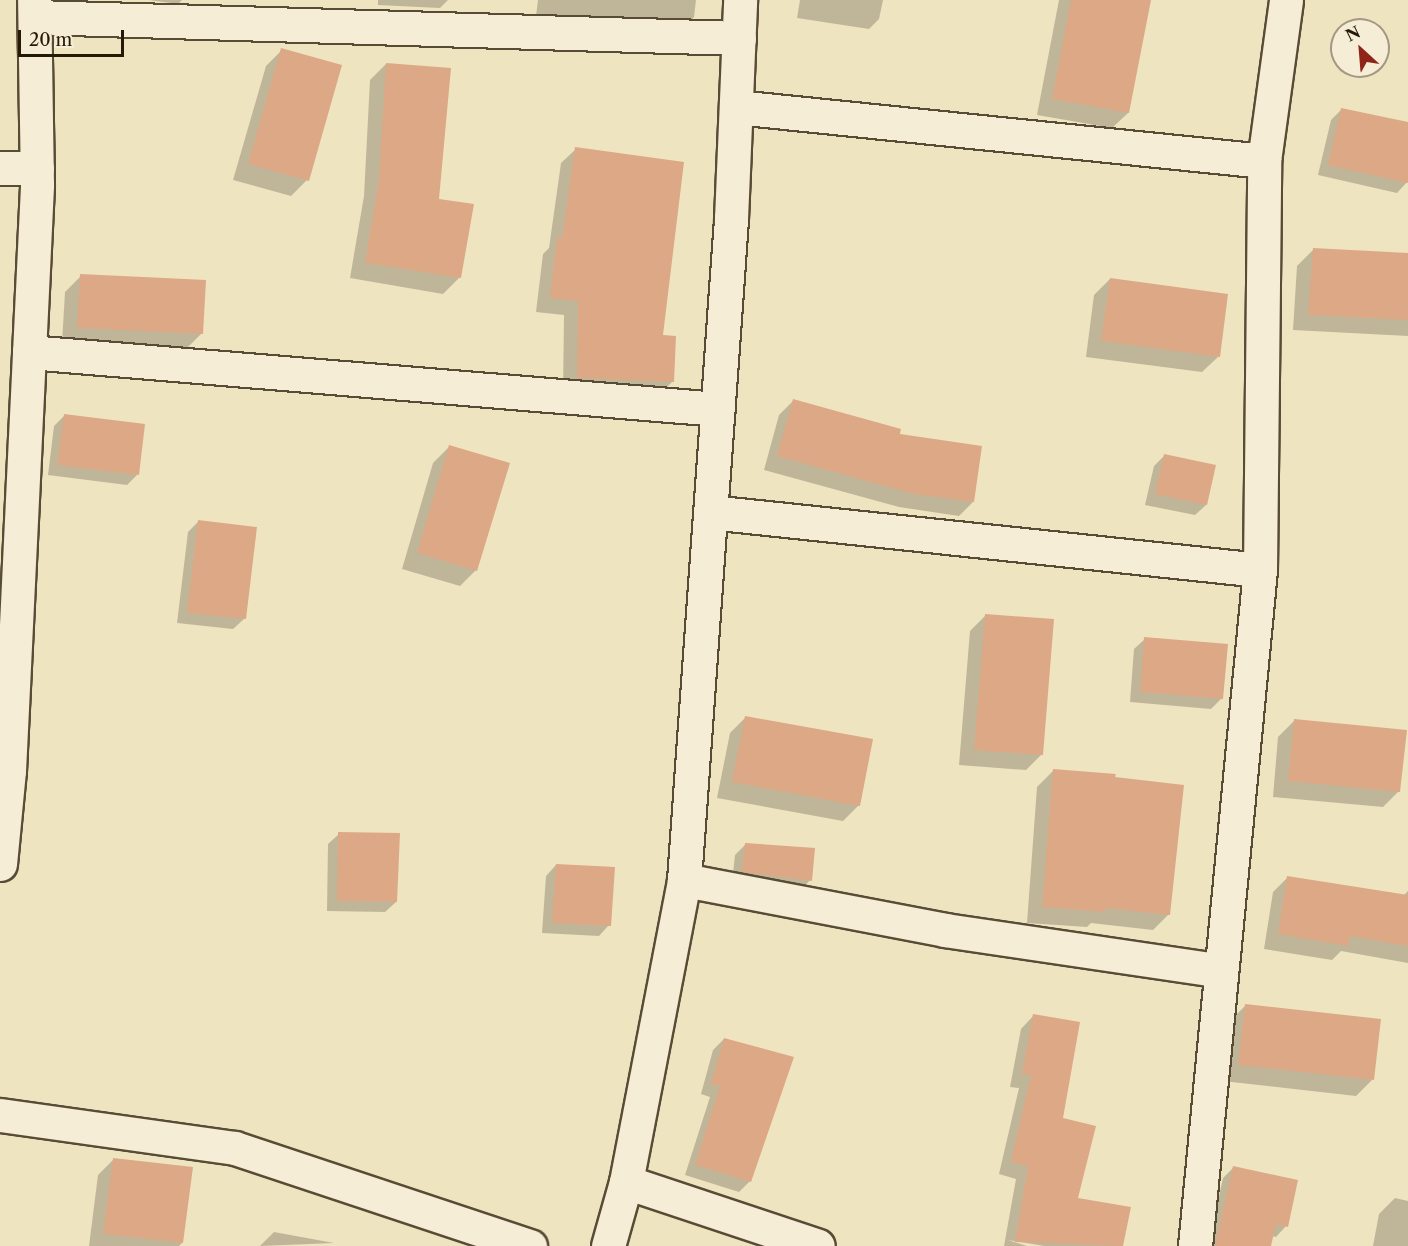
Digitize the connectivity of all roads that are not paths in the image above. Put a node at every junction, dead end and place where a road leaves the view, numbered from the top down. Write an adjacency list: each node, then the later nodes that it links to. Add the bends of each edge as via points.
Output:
1 (740, 0): 4 (street)
2 (1286, 0): 6 (street)
3 (34, 9): 4 (street); 8 (street)
4 (739, 38): 5 (street)
5 (736, 107): 6 (street); 10 (street)
6 (1264, 161): 12 (street)
7 (0, 168): 8 (street)
8 (37, 168): 9 (street)
9 (29, 352): 10 (street); 13 (street, via 9,771)
10 (718, 409): 11 (street)
11 (710, 512): 12 (street); 14 (street)
12 (1260, 570): 15 (street)
13 (0, 864)
14 (684, 880): 15 (street, via 945,930); 17 (street)
15 (1221, 971): 21 (street)
16 (0, 1115): 18 (street, via 235,1148)
17 (626, 1182): 19 (street); 20 (street)
18 (530, 1246)
19 (608, 1246)
20 (818, 1246)
21 (1195, 1246)

